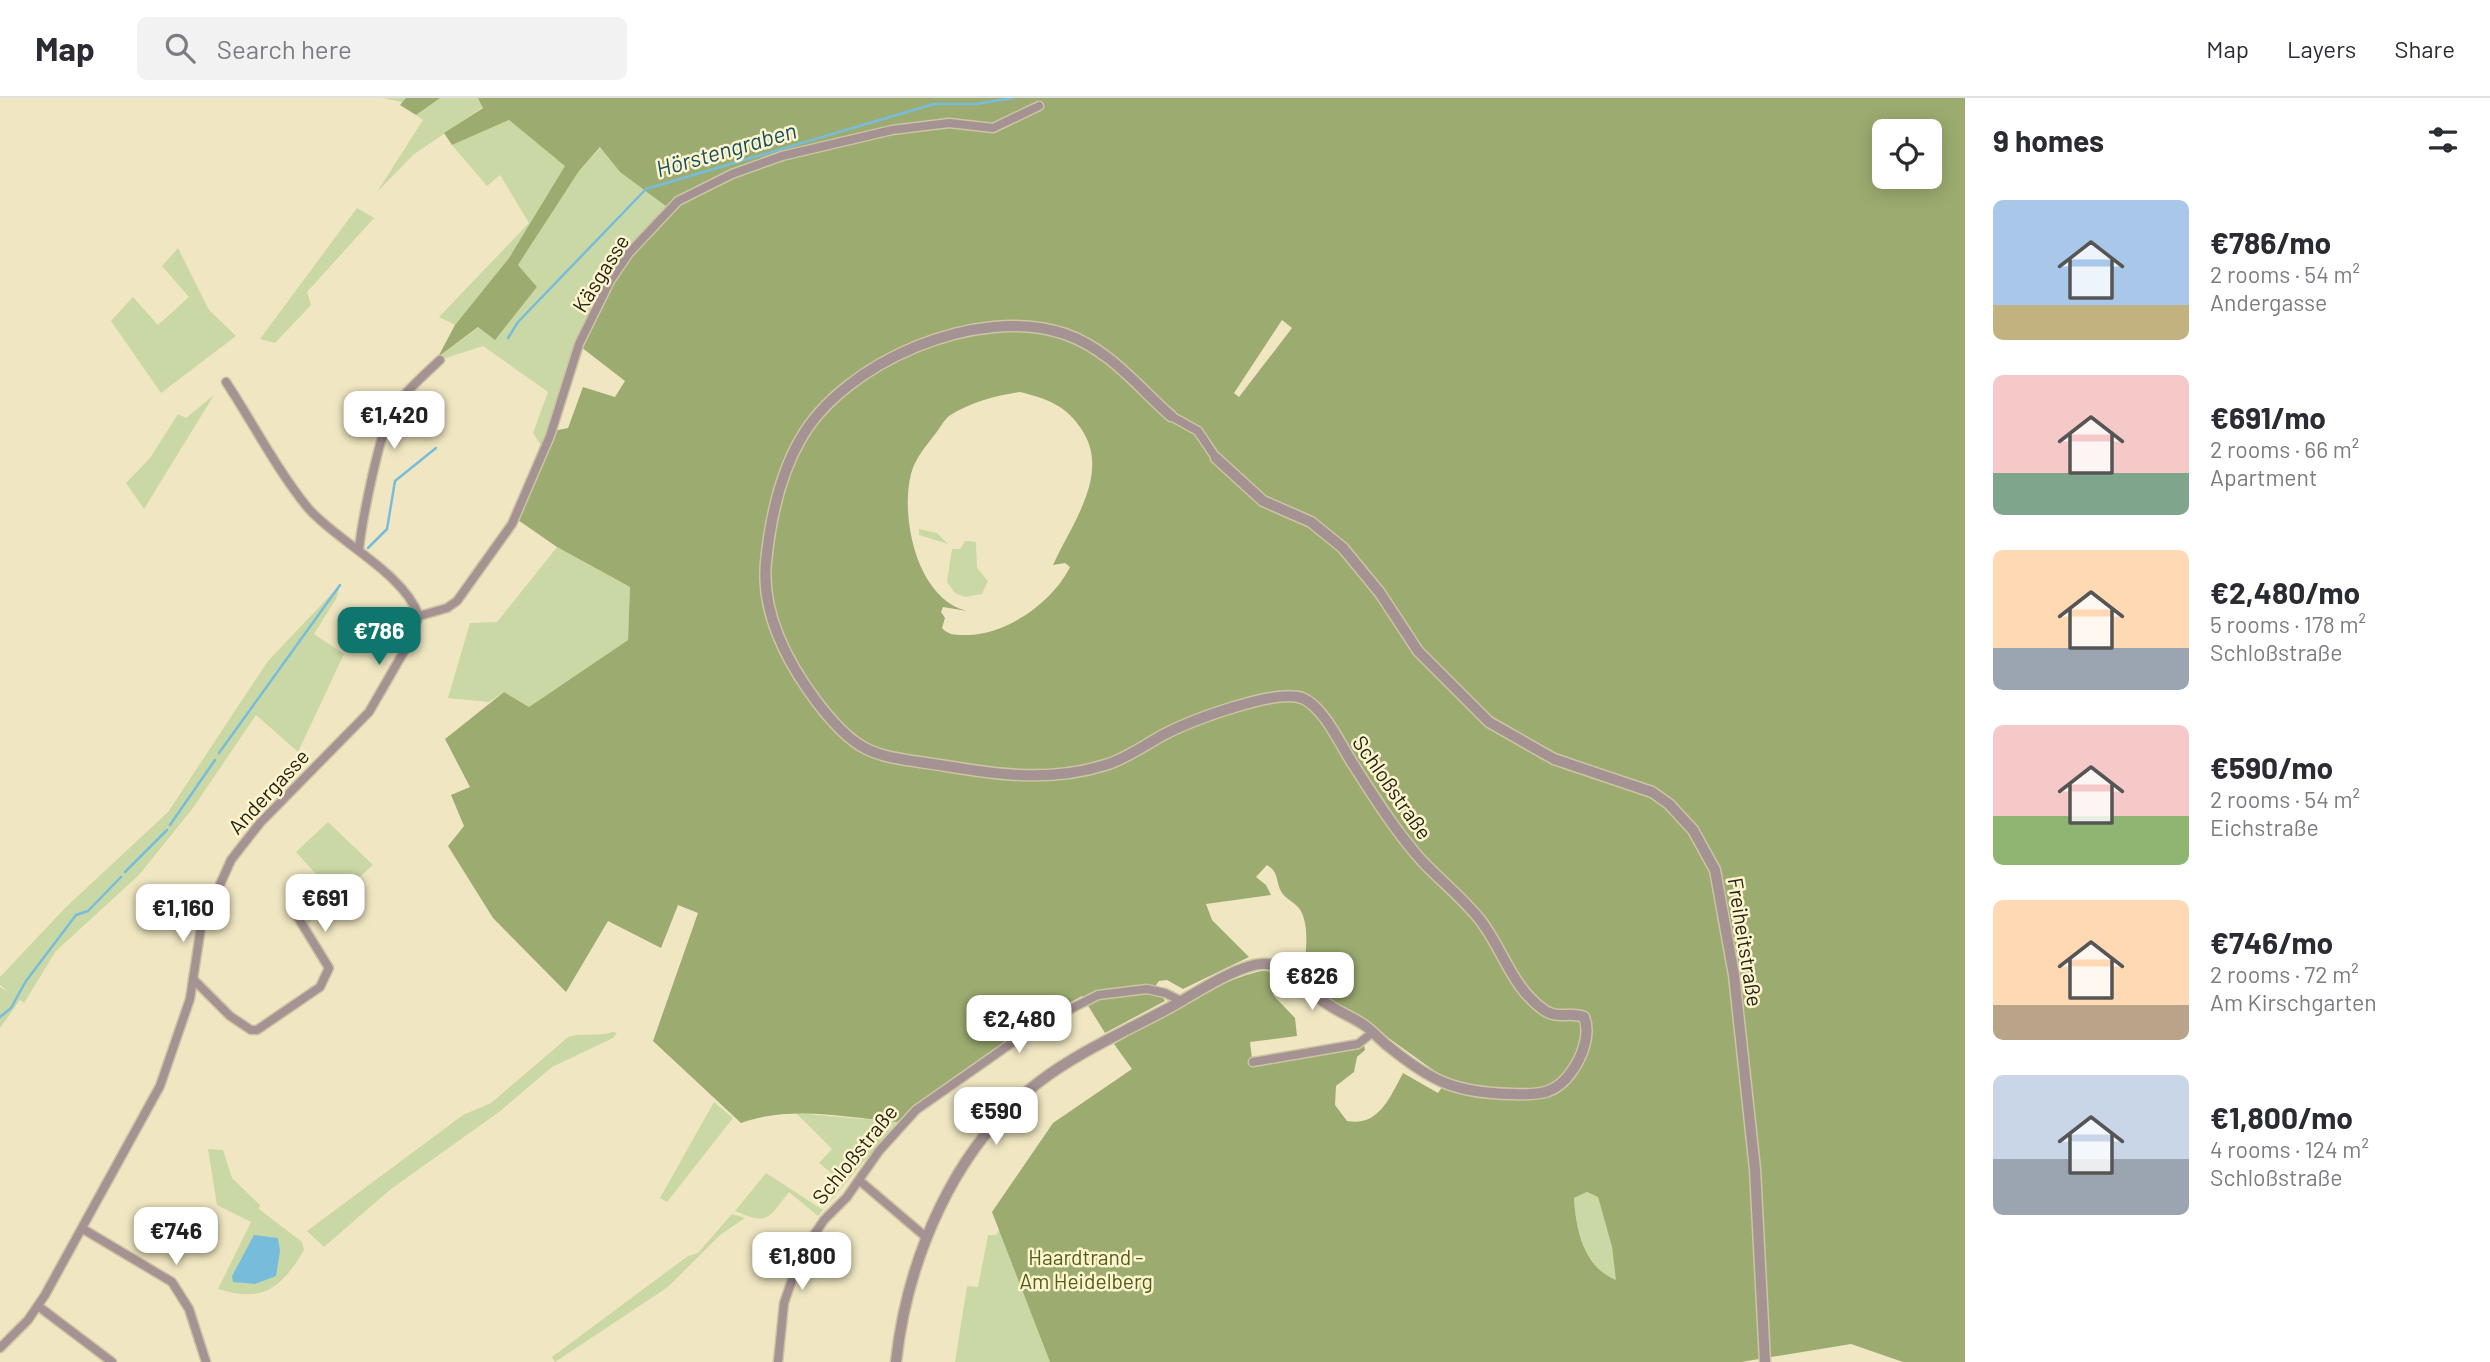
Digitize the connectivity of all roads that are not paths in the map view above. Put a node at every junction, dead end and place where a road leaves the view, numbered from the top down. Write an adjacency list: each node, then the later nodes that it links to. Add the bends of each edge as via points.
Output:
1 (1039, 106): 8 (street, Käsgasse, via 993,128 949,123 892,130 782,156 678,201 629,253 596,308 579,344 550,436 512,524 457,601)
2 (440, 360): 7 (street, via 400,400 383,432)
3 (226, 382): 7 (street, via 308,508)
4 (1171, 416): 5 (street, Schloßstraße, via 1198,431); 12 (street, Schloßstraße, via 1113,362 1081,341 1049,330 1012,326 964,332 901,353 866,372 817,414 786,472 765,572 780,647 823,710 844,735 865,750 887,758 1007,777 1062,775 1109,764 1171,731 1241,706 1277,695 1304,698 1323,718 1418,857 1481,920 1518,984 1550,1014 1577,1014 1586,1023 1584,1046 1568,1077 1553,1090 1534,1095 1453,1088)
5 (1208, 446): 6 (street, Freiheitstraße)
6 (1216, 458): 23 (street, Freiheitstraße, via 1263,501 1311,522 1343,548 1418,651 1489,722 1554,759 1652,792 1693,830 1715,870 1734,975 1755,1169)
7 (359, 549): 8 (street, via 412,602)
8 (419, 615): 10 (street, Andergasse, via 406,648 369,712 260,823 231,860 201,927)
9 (294, 911): 10 (street, via 329,968 320,987 288,1010 251,1030)
10 (193, 979): 15 (street, Andergasse, via 160,1086)
11 (1181, 1001): 12 (street, Schloßstraße, via 1249,968 1272,964); 14 (street, Schloßstraße, via 1147,989 1098,995 1033,1028 916,1110 879,1151); 16 (street, via 1065,1065 1021,1097 978,1146)
12 (1373, 1032): 13 (street, via 1358,1044)
13 (1254, 1062)
14 (860, 1181): 16 (street); 21 (street, Schloßstraße, via 808,1241 794,1268 782,1312)
15 (83, 1229): 17 (street, Andergasse); 20 (street, via 172,1282 189,1309)
16 (927, 1238): 22 (street, via 903,1311)
17 (38, 1306): 18 (street, Andergasse); 19 (street)
18 (0, 1348)
19 (113, 1362)
20 (206, 1362)
21 (778, 1362)
22 (896, 1362)
23 (1765, 1362)

